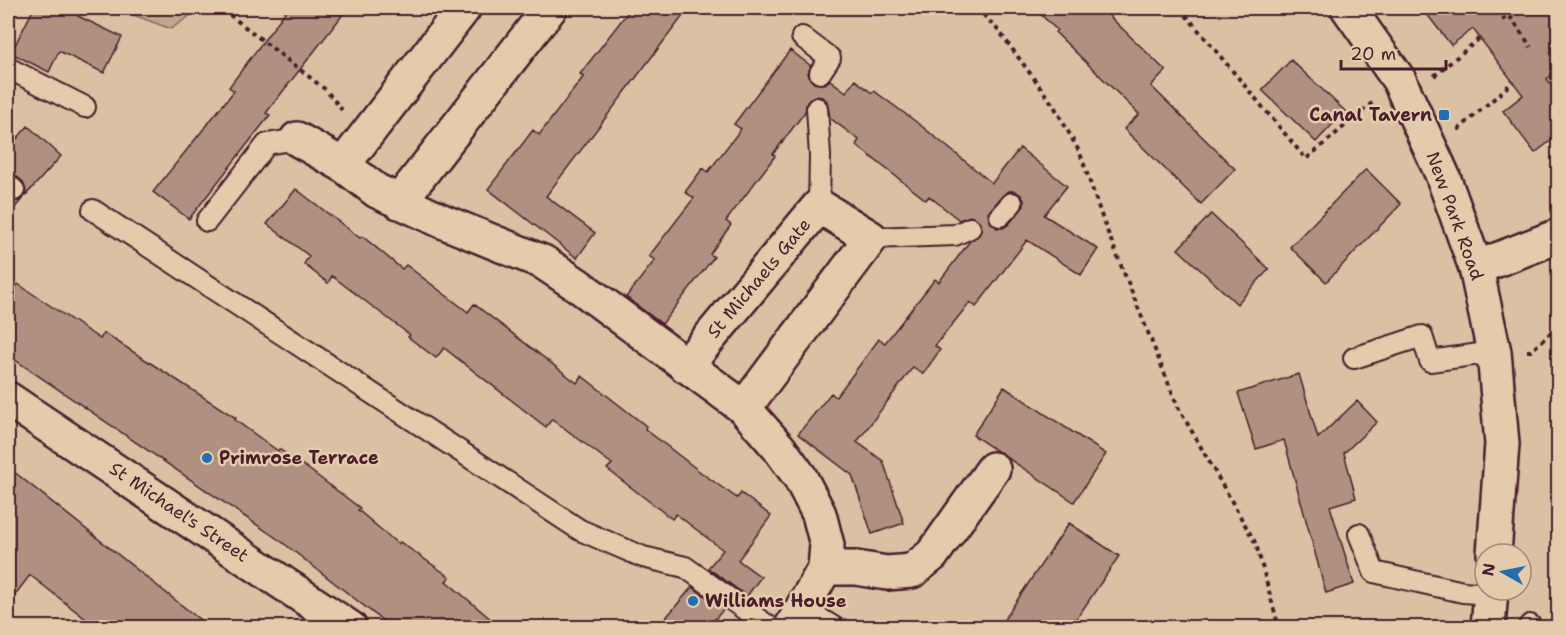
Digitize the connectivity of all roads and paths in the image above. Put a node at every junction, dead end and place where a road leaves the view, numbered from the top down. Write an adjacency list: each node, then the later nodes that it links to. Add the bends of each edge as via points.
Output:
1 (228, 8): 20 (path, via 226,12 326,90)
2 (464, 8): 20 (street)
3 (550, 8): 23 (street)
4 (977, 8): 46 (path, via 1054,106 1080,153 1178,407 1256,544)
5 (1180, 8): 16 (path, via 1306,159)
6 (1348, 8): 16 (street, New Park Road)
7 (1512, 8): 8 (path)
8 (1509, 15): 9 (path); 12 (path)
9 (1502, 20)
10 (802, 37): 14 (lane, via 830,58)
11 (1480, 38): 16 (path)
12 (1531, 47)
13 (8, 68): 17 (lane)
14 (820, 73)
15 (1513, 82): 21 (path)
16 (1403, 89): 21 (street, New Park Road)
17 (85, 107)
18 (816, 108): 24 (lane)
19 (297, 139): 22 (street); 26 (lane, via 267,144)
20 (363, 139): 22 (street)
21 (1432, 152): 30 (street, New Park Road)
22 (343, 165): 23 (street, via 377,191)
23 (399, 201): 33 (street, via 543,262)
24 (819, 206): 29 (street, St Michaels Gate); 33 (street, St Michaels Gate)
25 (93, 210): 44 (lane, via 580,530 643,557 685,567)
26 (207, 221)
27 (970, 228): 29 (lane, via 955,235)
28 (1558, 236): 30 (street)
29 (871, 238): 35 (street)
30 (1476, 268): 31 (street, New Park Road)
31 (1494, 352): 32 (lane, via 1430,361 1422,336); 38 (street, New Park Road, via 1503,444)
32 (1354, 358)
33 (686, 366): 35 (street)
34 (8, 399): 43 (street, St Michael's Street)
35 (744, 408): 39 (street, via 800,477 819,514 827,545)
36 (993, 469): 39 (street, via 932,555 912,571)
37 (1359, 534): 40 (lane, via 1374,572)
38 (1495, 542)
39 (825, 568): 42 (street)
40 (1473, 592)
41 (1490, 602): 47 (street)
42 (797, 618): 45 (lane)
43 (334, 623)
44 (771, 627)
45 (835, 627)
46 (1278, 627)
47 (1488, 627)

